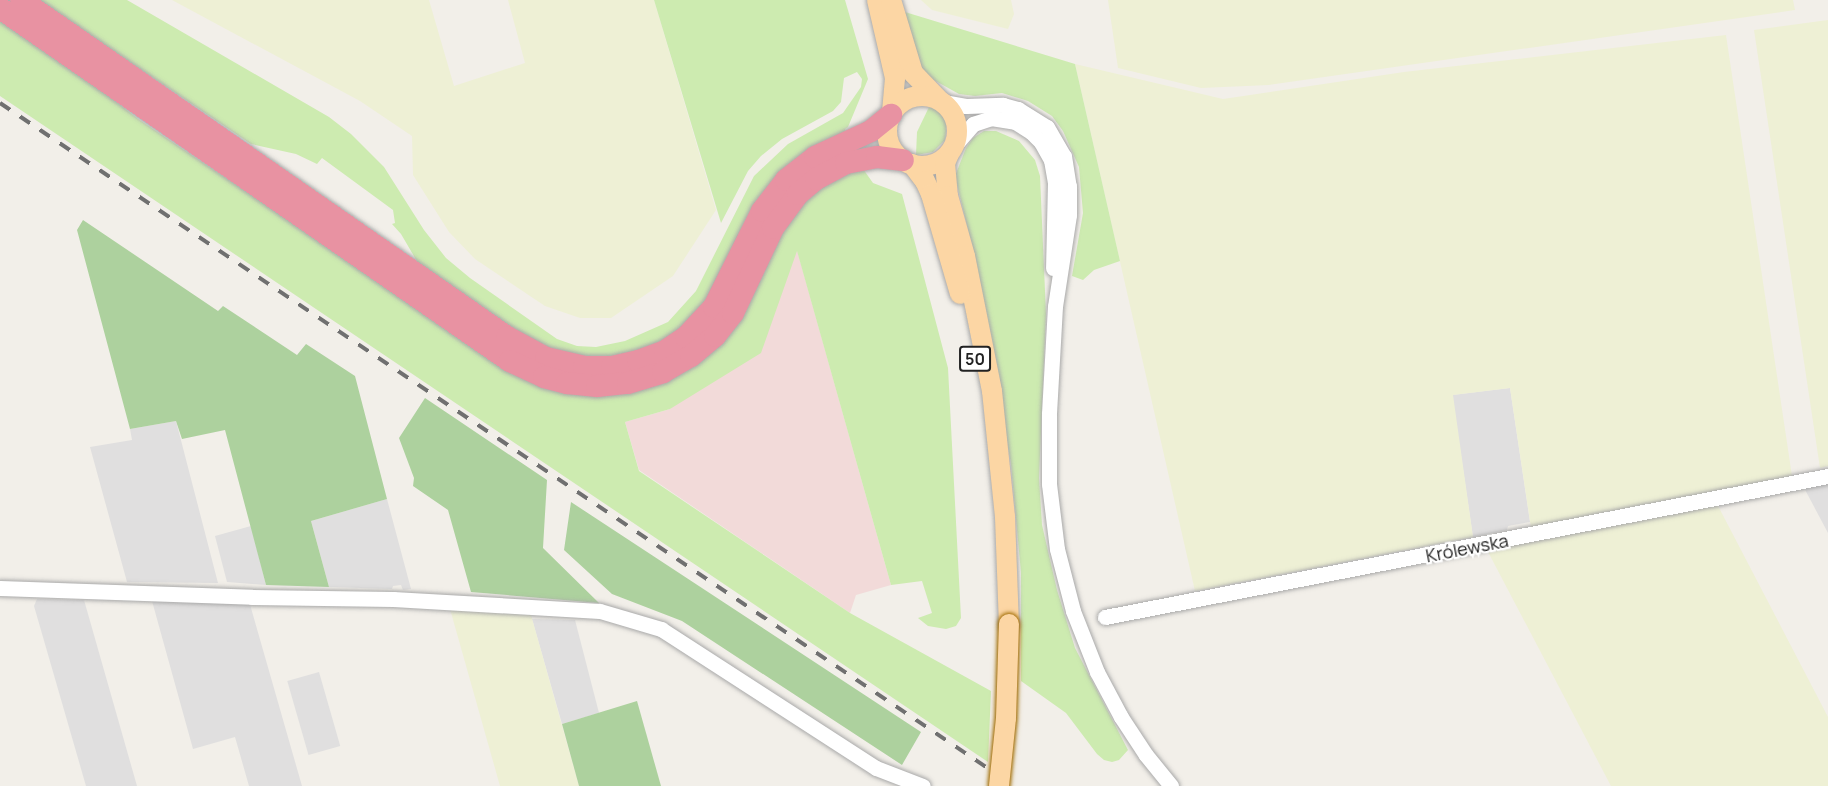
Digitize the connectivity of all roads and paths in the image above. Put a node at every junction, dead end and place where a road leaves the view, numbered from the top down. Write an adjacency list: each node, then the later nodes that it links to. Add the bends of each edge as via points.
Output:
1 (21, 0): 6 (highway, via 507,337 546,358 584,367 612,367 638,361 686,337 714,307 762,211 786,180 815,157 871,131)
2 (877, 0): 6 (main road, 50, via 894,72)
3 (891, 0): 5 (main road, 50, via 913,73)
4 (0, 8): 8 (highway, via 510,361 567,383 628,383 663,372 691,356 733,313 773,228 798,195 846,162 877,157)
5 (940, 100): 6 (main road, via 912,97); 7 (main road, 50, via 955,117 957,136); 9 (street, via 1018,109 1042,123 1058,143 1066,165 1070,198)
6 (891, 114): 8 (main road, 50, via 888,140)
7 (952, 149): 8 (main road, via 936,163); 9 (street, via 973,124 991,118 1015,122 1031,132 1044,148 1055,182); 11 (main road, 50, via 945,163 948,196 965,256 992,391)
8 (908, 162): 11 (main road, 50, via 925,180 931,194 955,272)
9 (1055, 306): 16 (street, via 1049,434 1052,512 1068,595 1097,672 1121,717)
10 (1828, 476): 13 (street, Królewska)
11 (1002, 485): 15 (main road, 50, bridge, via 1009,624)
12 (0, 588): 14 (street, via 393,599 600,611 661,629 876,768)
13 (1105, 617)
14 (923, 786)
15 (999, 786)
16 (1171, 786)

